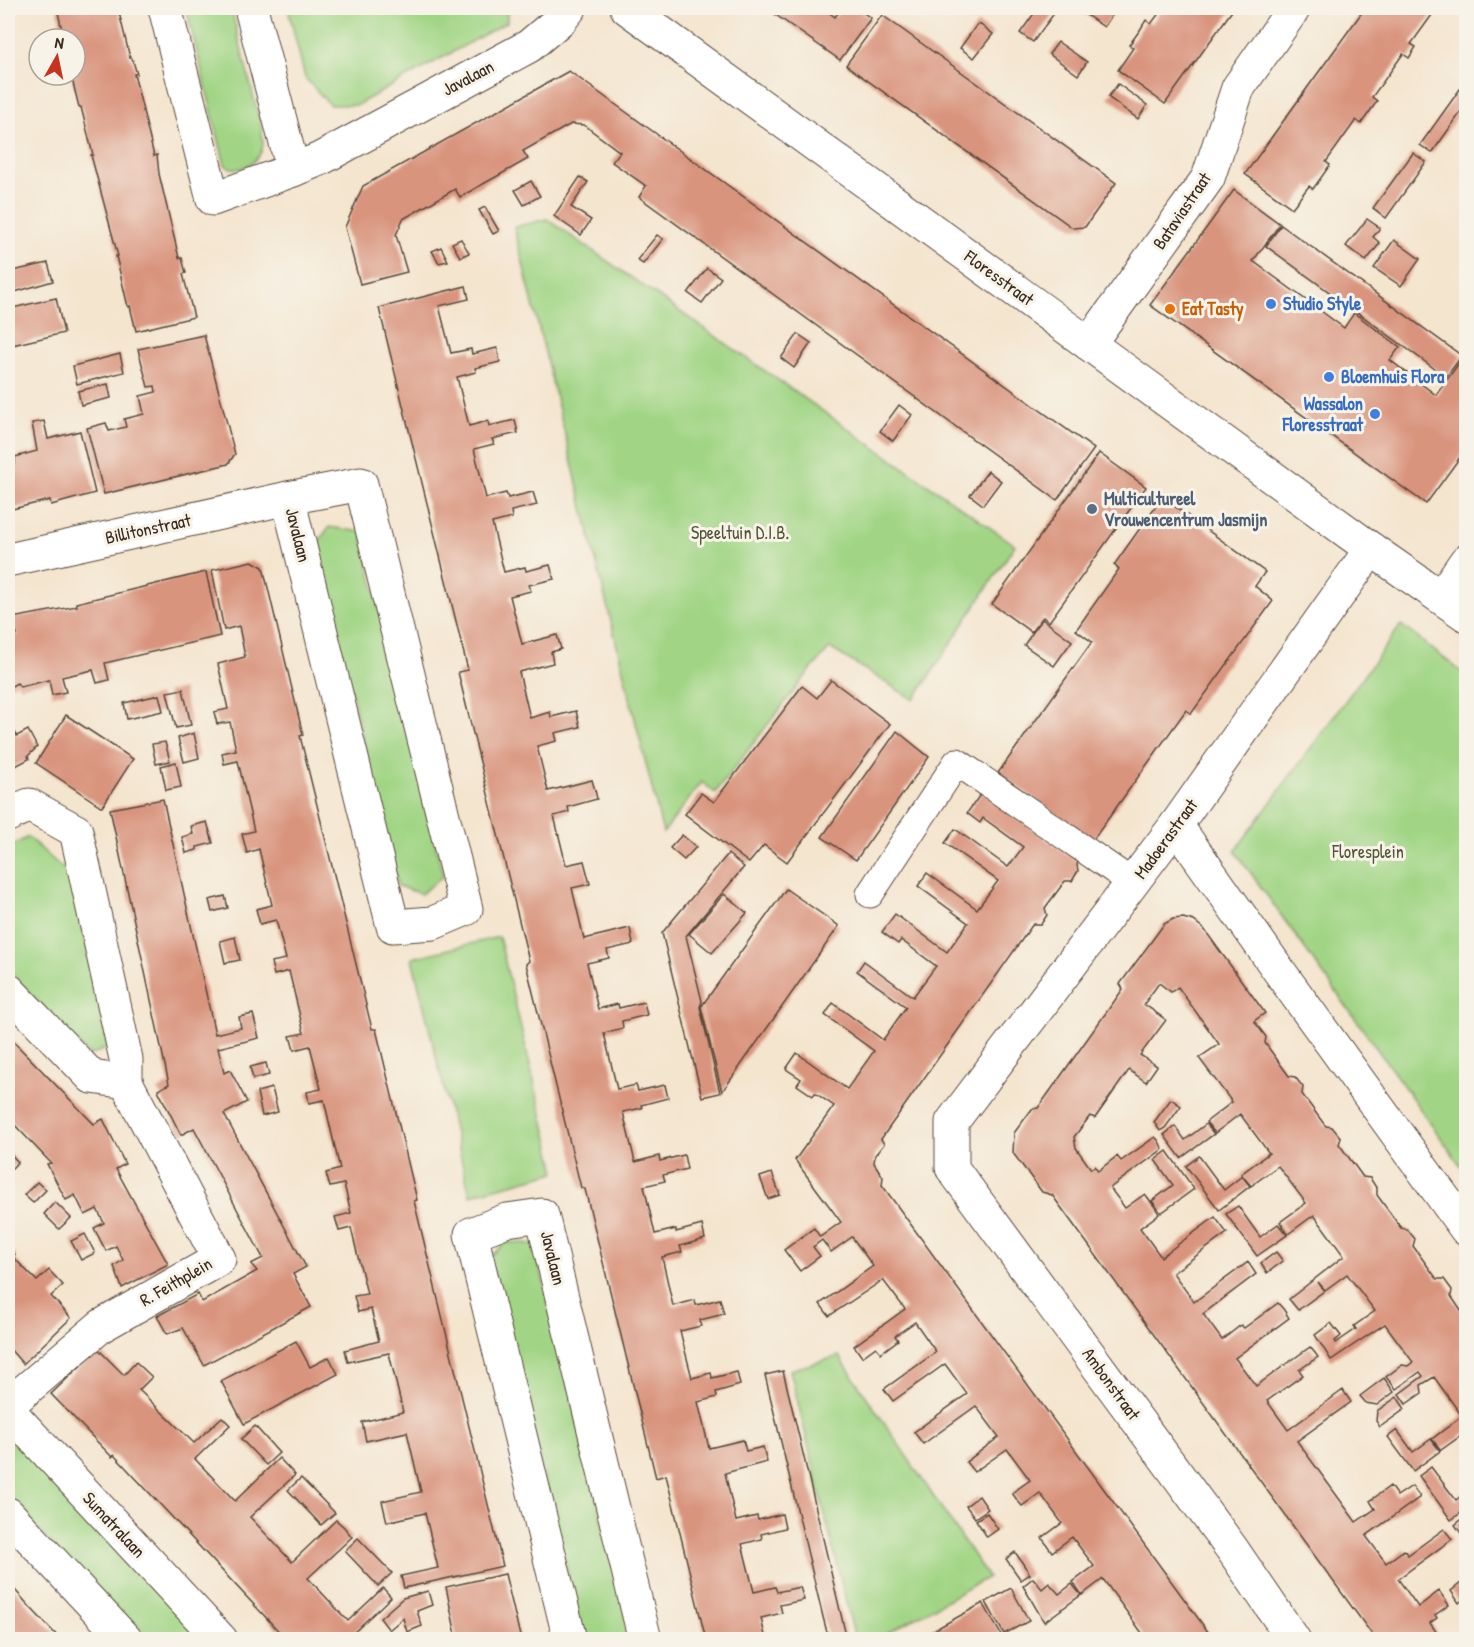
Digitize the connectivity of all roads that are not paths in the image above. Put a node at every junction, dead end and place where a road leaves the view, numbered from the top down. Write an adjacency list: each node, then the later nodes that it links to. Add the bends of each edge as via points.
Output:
1 (165, 8): 6 (street, Javalaan, via 213,199)
2 (251, 8): 6 (street)
3 (570, 8): 6 (street, Javalaan, via 529,45)
4 (1294, 8): 7 (street, Bataviastraat, via 1238,88 1208,178)
5 (643, 12): 7 (street, Floresstraat)
6 (293, 170)
7 (1089, 344): 9 (street, Floresstraat)
8 (288, 498): 8 (street, Javalaan, via 393,926 434,923 466,909 361,484); 10 (street, Billitonstraat)
9 (1371, 549): 12 (street); 14 (street, Madoerastraat)
10 (8, 560)
11 (1467, 561): 12 (street)
12 (1454, 606)
13 (8, 815): 18 (street, R. Feithplein, via 29,805 76,831 126,1059)
14 (1176, 825): 15 (street, Madoerastraat); 20 (street)
15 (1133, 883): 16 (lane, via 957,762); 19 (street, Madoerastraat)
16 (870, 894)
17 (8, 990): 18 (street, via 92,1077)
18 (126, 1082): 21 (street, R. Feithplein, via 219,1259 101,1326)
19 (952, 1122): 28 (street, Ambonstraat, via 952,1168 1232,1549)
20 (1467, 1228)
21 (8, 1405)
22 (8, 1410): 25 (street, Sumatralaan)
23 (8, 1514): 24 (street)
24 (126, 1640)
25 (221, 1640)
26 (570, 1640): 27 (street, Javalaan, via 471,1234 507,1220 542,1215)
27 (645, 1640)
28 (1294, 1640)

